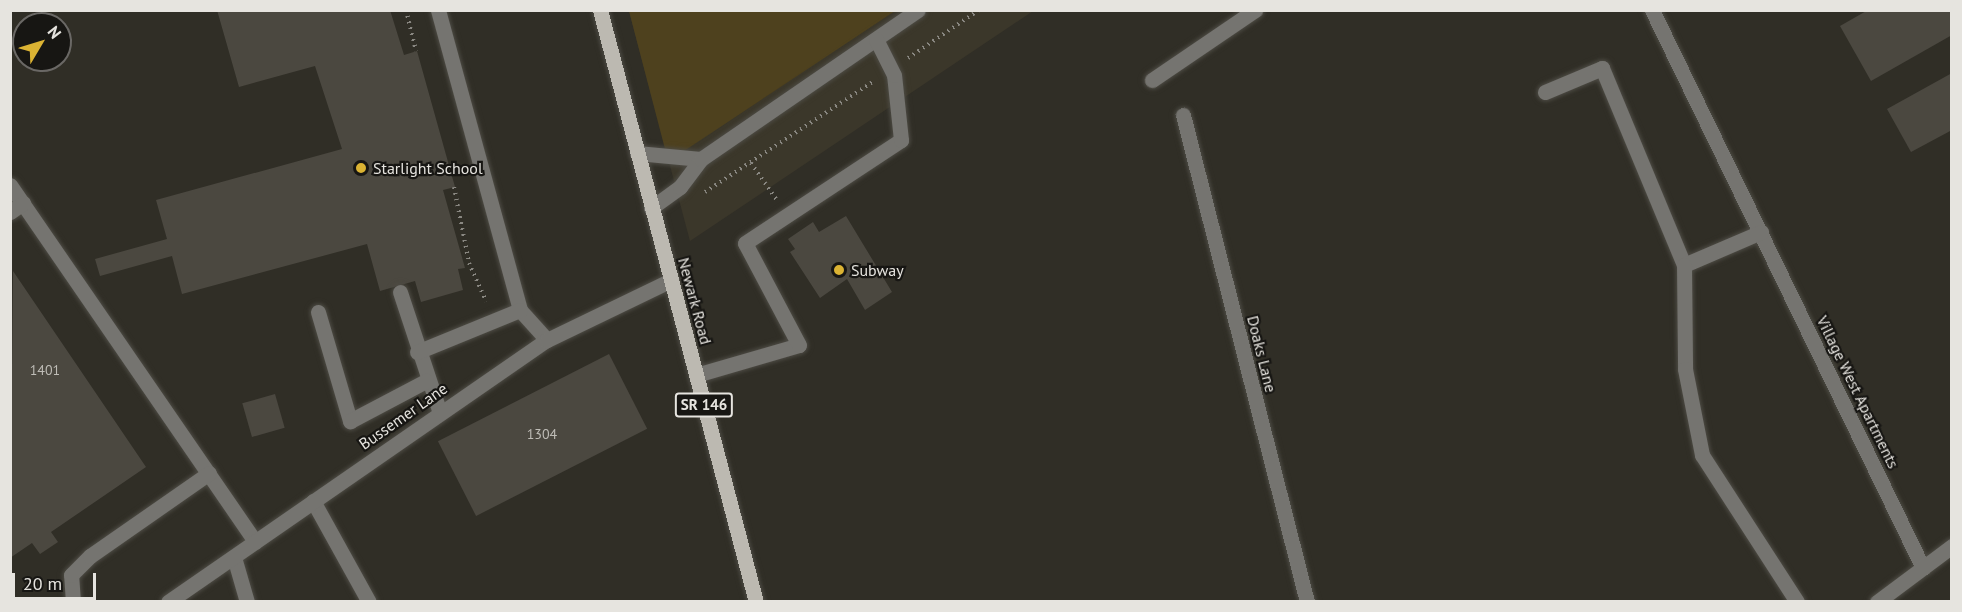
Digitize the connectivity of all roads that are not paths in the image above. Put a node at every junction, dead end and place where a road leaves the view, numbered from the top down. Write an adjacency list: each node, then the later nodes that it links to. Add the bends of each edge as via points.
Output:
1 (438, 10): 19 (street)
2 (600, 10): 10 (main road, Newark Road / SR 146)
3 (918, 10): 6 (street)
4 (1255, 10): 7 (street)
5 (1652, 10): 15 (street, Village West Apartments)
6 (876, 39): 11 (street); 23 (street, via 891,69 901,140 745,243 799,345)
7 (1152, 80)
8 (1545, 92): 16 (street, via 1602,68)
9 (1183, 115): 37 (street, Doaks Lane)
10 (637, 153): 11 (street); 14 (main road, Newark Road / SR 146)
11 (700, 159): 14 (street, via 680,187)
12 (10, 185): 13 (street)
13 (17, 207): 26 (street)
14 (651, 208): 17 (main road, Newark Road / SR 146)
15 (1761, 232): 16 (street); 31 (street, Village West Apartments)
16 (1684, 264): 38 (street, via 1685,369 1702,455)
17 (671, 280): 21 (street, Bussemer Lane); 23 (main road, Newark Road / SR 146)
18 (400, 292): 22 (street)
19 (520, 310): 21 (street); 22 (street)
20 (318, 312): 24 (street, via 350,422)
21 (547, 340): 25 (street, Bussemer Lane)
22 (417, 352): 24 (street)
23 (696, 375): 36 (main road, Newark Road / SR 146)
24 (426, 381): 25 (street)
25 (440, 413): 27 (street, Bussemer Lane)
26 (209, 473): 28 (street); 32 (street, via 90,556 71,575)
27 (314, 501): 28 (street, Bussemer Lane); 35 (street)
28 (255, 542): 30 (street, Bussemer Lane)
29 (1952, 546): 31 (street)
30 (234, 557): 33 (street, Bussemer Lane); 34 (street)
31 (1923, 568): 39 (street)
32 (73, 602)
33 (168, 602)
34 (247, 602)
35 (369, 602)
36 (756, 602)
37 (1306, 602)
38 (1797, 602)
39 (1877, 602)

